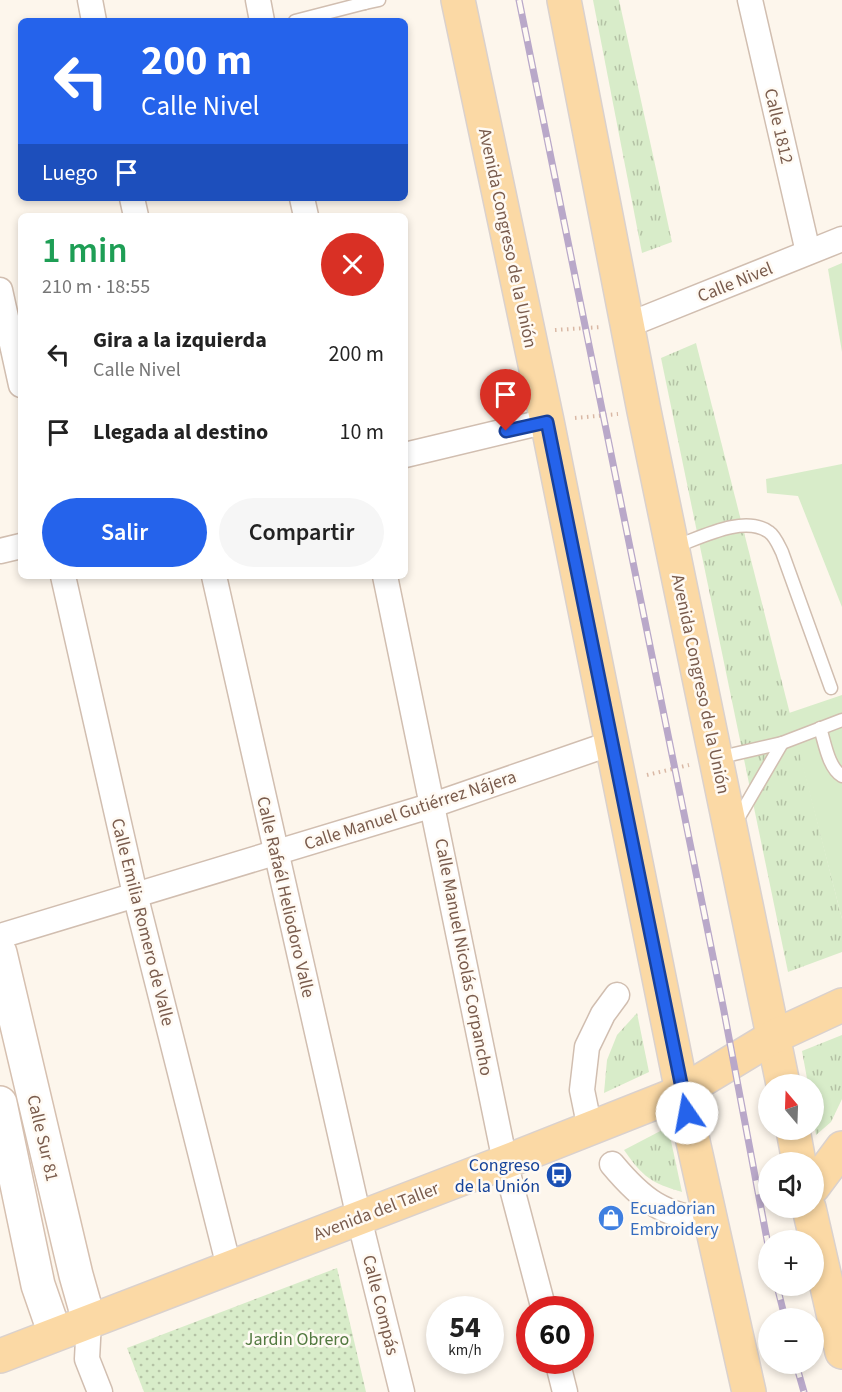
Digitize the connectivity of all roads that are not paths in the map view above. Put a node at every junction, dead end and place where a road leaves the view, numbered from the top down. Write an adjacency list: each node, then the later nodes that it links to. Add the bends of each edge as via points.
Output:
1 (90, 0): 8 (street)
2 (258, 0): 9 (street)
3 (379, 0): 7 (lane)
4 (458, 0): 16 (main road, Avenida Congreso de la Unión)
5 (564, 0): 14 (main road, Avenida Congreso de la Unión)
6 (750, 0): 12 (street, Calle 1812)
7 (365, 2): 10 (lane)
8 (93, 18)
9 (261, 18)
10 (306, 18)
11 (842, 239): 12 (street, Calle Nivel)
12 (808, 252): 14 (street, Calle Nivel)
13 (0, 290): 15 (street)
14 (628, 325): 19 (main road, Avenida Congreso de la Unión)
15 (18, 371)
16 (547, 422): 17 (street); 27 (main road, Avenida Congreso de la Unión)
17 (408, 454)
18 (18, 547): 20 (street)
19 (672, 547): 24 (lane, via 739,525 756,525 772,533); 29 (main road, Avenida Congreso de la Unión)
20 (0, 551)
21 (64, 579): 34 (street, Calle Emilia Romero de Valle)
22 (215, 579): 33 (street, Calle Rafaél Heliodoro Valle)
23 (386, 579): 31 (street, Calle Manuel Nicolás Corpancho)
24 (831, 688)
25 (842, 720): 26 (lane)
26 (820, 729): 28 (lane); 30 (lane, via 831,763)
27 (612, 743): 31 (street, Calle Manuel Gutiérrez Nájera); 41 (main road, Avenida Congreso de la Unión)
28 (782, 743): 29 (lane); 32 (lane)
29 (716, 758): 32 (main road, Avenida Congreso de la Unión)
30 (842, 776)
31 (433, 804): 33 (street, Calle Manuel Gutiérrez Nájera); 45 (street, Calle Manuel Nicolás Corpancho)
32 (731, 830): 39 (main road, Avenida Congreso de la Unión)
33 (276, 853): 34 (street, Calle Manuel Gutiérrez Nájera); 48 (street, Calle Rafaél Heliodoro Valle)
34 (135, 894): 35 (street, Calle Manuel Gutiérrez Nájera); 51 (street, Calle Emilia Romero de Valle)
35 (0, 936)
36 (0, 953): 53 (street, Calle Sur 81)
37 (617, 995): 43 (street, via 587,1047 582,1090)
38 (842, 1005): 39 (main road, Avenida del Taller)
39 (773, 1038): 40 (main road, Avenida Congreso de la Unión); 41 (main road, Avenida del Taller)
40 (781, 1074)
41 (682, 1092): 43 (main road, Avenida del Taller); 50 (main road, Avenida Congreso de la Unión)
42 (0, 1103): 54 (street, Calle Sur 81, via 38,1285)
43 (590, 1129): 45 (main road, Avenida del Taller)
44 (842, 1148): 47 (main road)
45 (505, 1162): 48 (main road, Avenida del Taller); 52 (street, Calle Manuel Nicolás Corpancho)
46 (612, 1164): 50 (street, via 651,1203 685,1218)
47 (824, 1172)
48 (359, 1218): 51 (main road, Avenida del Taller); 60 (street, Calle Compás)
49 (811, 1218): 55 (main road)
50 (711, 1221): 62 (main road, Avenida Congreso de la Unión)
51 (230, 1267): 53 (main road, Avenida del Taller)
52 (540, 1296)
53 (89, 1321): 54 (main road, Avenida del Taller); 57 (street)
54 (55, 1334): 56 (main road, Avenida del Taller); 57 (street)
55 (842, 1352)
56 (0, 1356)
57 (87, 1359): 59 (street)
58 (561, 1374): 61 (street)
59 (100, 1392)
60 (402, 1392)
61 (566, 1392)
62 (749, 1392)

